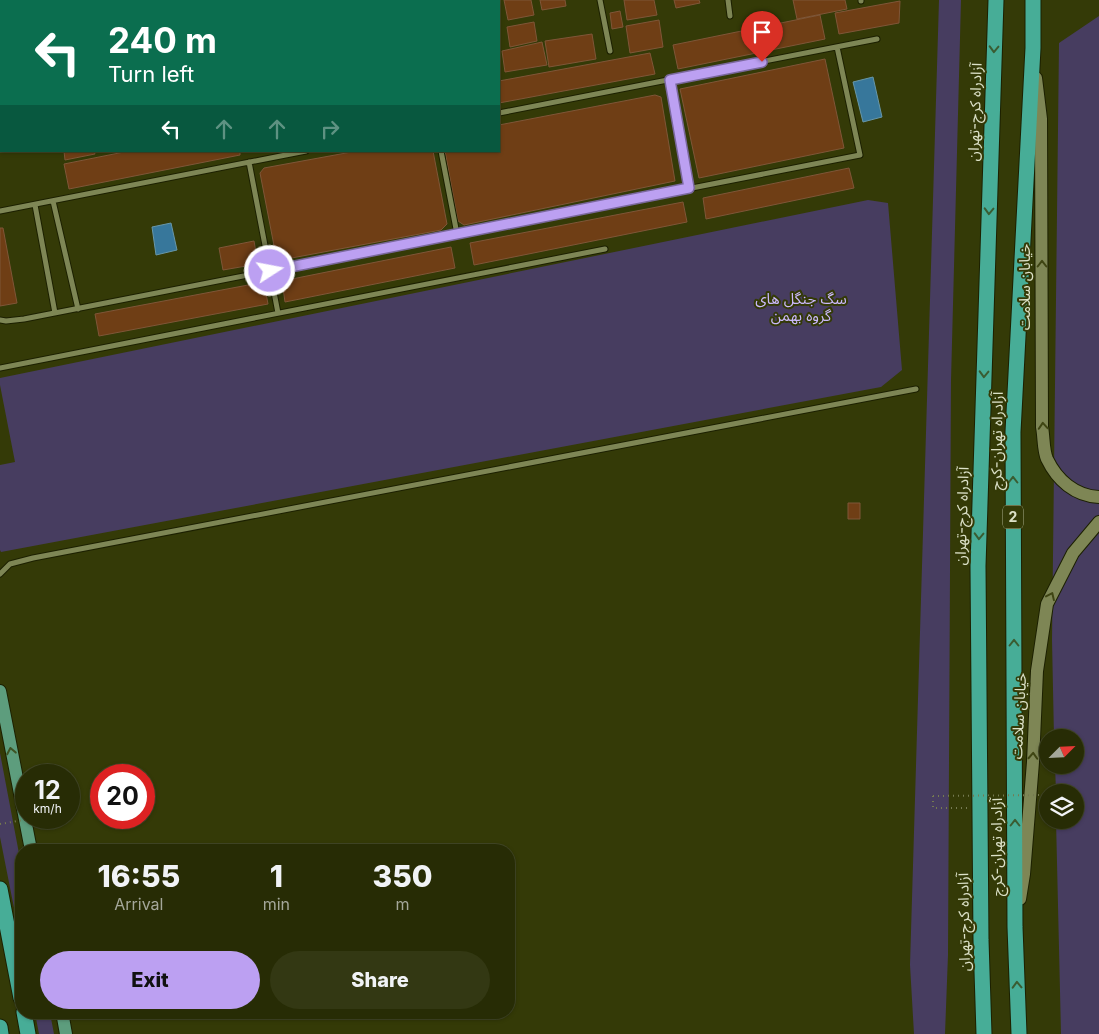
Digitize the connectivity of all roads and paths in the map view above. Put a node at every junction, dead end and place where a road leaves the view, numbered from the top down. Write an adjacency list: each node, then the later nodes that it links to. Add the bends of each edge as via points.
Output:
1 (600, 0): 9 (lane)
2 (728, 0): 5 (lane)
3 (996, 0): 33 (highway, آزادراه کرج-تهران, one-way to 33, via 978,566)
4 (1034, 0): 8 (highway, آزادراه تهران-کرج / 2)
5 (730, 16)
6 (877, 39): 7 (lane)
7 (837, 47): 10 (lane); 15 (lane, via 860,155)
8 (1033, 48): 28 (main road, خیابان سلامت, one-way to 8, via 1074,491 1061,481 1046,458 1042,427 1041,118); 38 (highway, آزادراه تهران-کرج / 2, one-way to 8, via 1013,432)
9 (610, 51)
10 (670, 80): 11 (lane); 15 (lane)
11 (500, 113)
12 (301, 152): 14 (lane)
13 (441, 152): 19 (lane)
14 (249, 162): 16 (lane); 21 (lane)
15 (689, 188): 19 (lane)
16 (53, 201): 17 (lane); 22 (lane)
17 (34, 205): 18 (lane); 23 (lane)
18 (0, 212)
19 (457, 234): 21 (lane)
20 (605, 249): 24 (lane)
21 (270, 271): 22 (lane); 24 (lane)
22 (78, 309): 23 (lane)
23 (55, 313): 25 (lane, via 15,321)
24 (278, 313): 26 (lane)
25 (0, 320)
26 (0, 368)
27 (916, 389): 30 (lane, via 33,558 10,564)
28 (1099, 497)
29 (1099, 522): 38 (main road, خیابان سلامت, one-way to 29, via 1024,874 1037,670 1047,604 1073,553)
30 (0, 574)
31 (0, 691): 36 (main road, one-way to 31)
32 (1039, 795): 33 (path, bridge, via 933,796 933,808)
33 (980, 808): 46 (highway, آزادراه کرج-تهران)
34 (15, 821): 35 (path, bridge)
35 (0, 824)
36 (30, 844)
37 (0, 889): 39 (highway)
38 (1015, 927): 47 (highway, آزادراه تهران-کرج / 2, one-way to 38)
39 (15, 967)
40 (25, 1019): 44 (highway)
41 (63, 1019): 45 (main road)
42 (0, 1027): 43 (highway)
43 (1, 1034)
44 (28, 1034)
45 (66, 1034)
46 (984, 1034)
47 (1019, 1034)

